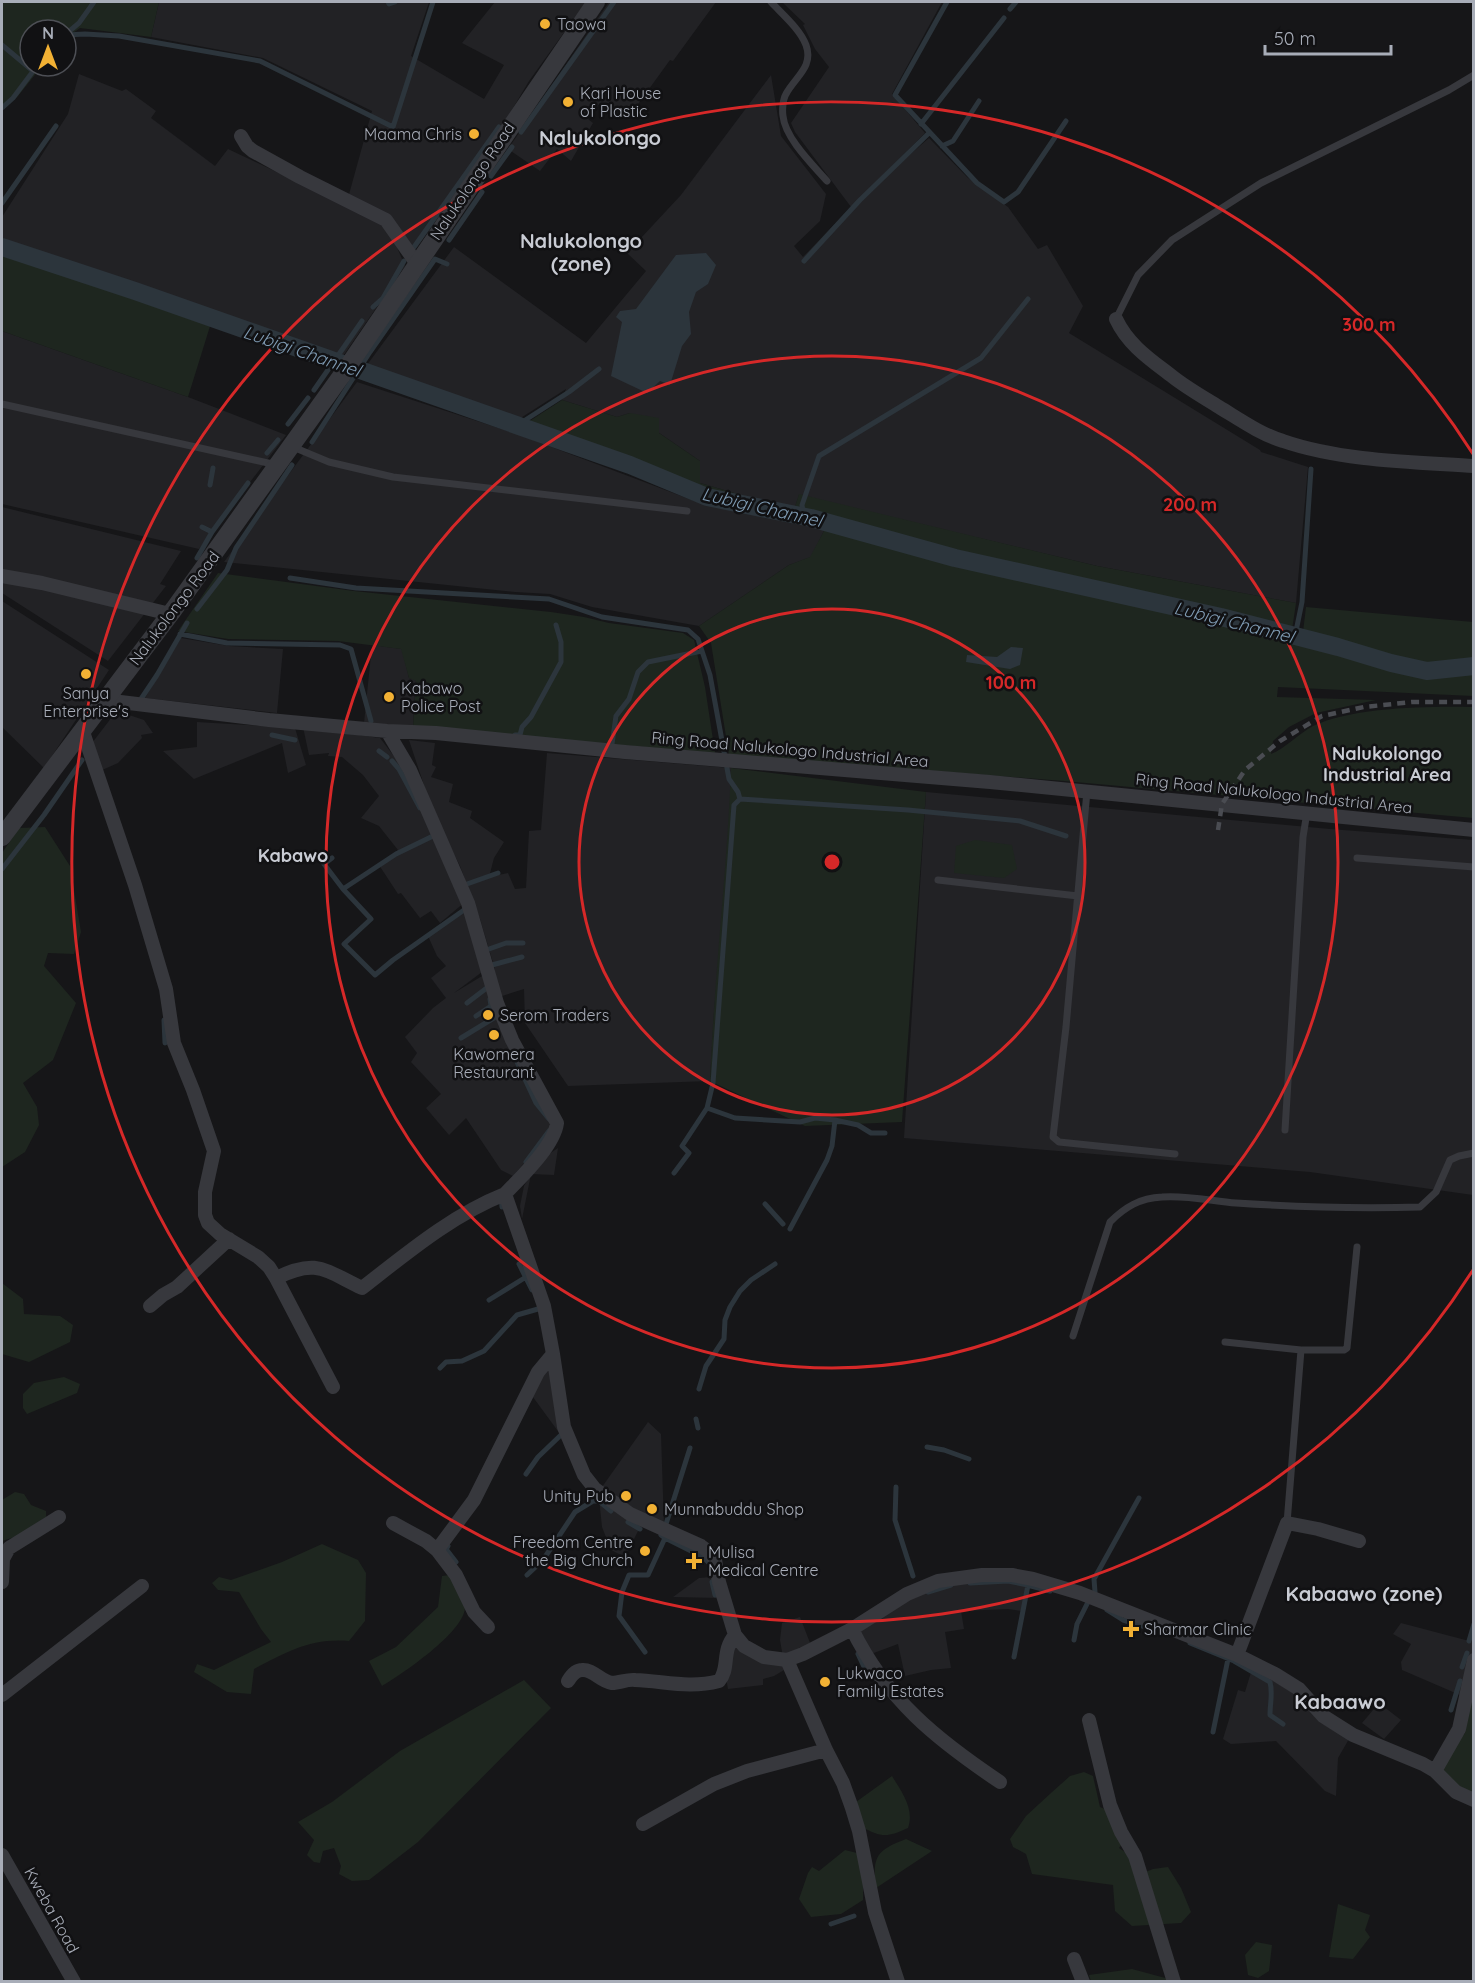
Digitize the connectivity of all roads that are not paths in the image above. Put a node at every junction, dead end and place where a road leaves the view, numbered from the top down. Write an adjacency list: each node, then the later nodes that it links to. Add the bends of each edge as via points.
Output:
1 (596, 2): 6 (street, Nalukolongo Road)
2 (771, 2): 5 (lane, via 806,45 808,60 784,96 786,128)
3 (1473, 75): 7 (lane, via 1261,183 1172,240 1138,275)
4 (241, 136): 6 (street, via 253,151 386,220)
5 (827, 181)
6 (417, 264): 9 (street, Nalukolongo Road)
7 (1116, 319): 11 (street, via 1136,348 1181,384 1281,441 1384,460)
8 (2, 404): 10 (lane)
9 (291, 446): 10 (street, Nalukolongo Road); 12 (lane, via 328,462 393,477)
10 (277, 465): 14 (street, Nalukolongo Road)
11 (1473, 466)
12 (687, 511)
13 (2, 576): 14 (street)
14 (170, 615): 15 (street, Nalukolongo Road)
15 (104, 700): 16 (street, Nalukolongo Road); 17 (street, Ring Road Nalukologo Industrial Area)
16 (82, 729): 21 (street, Nalukolongo Road); 30 (street, via 166,989 174,1043 214,1151 205,1192 205,1215 212,1229)
17 (387, 731): 18 (street, Ring Road Nalukologo Industrial Area); 29 (street, via 410,770 468,903 512,1040 557,1123 538,1156)
18 (1087, 791): 19 (street, Ring Road Nalukologo Industrial Area); 25 (lane)
19 (1307, 812): 20 (street, Ring Road Nalukologo Industrial Area); 26 (lane)
20 (1473, 830)
21 (2, 837)
22 (1357, 858): 23 (lane)
23 (1473, 867)
24 (938, 880): 25 (lane)
25 (1078, 896): 28 (lane, via 1053,1137 1059,1142)
26 (1285, 1130)
27 (1473, 1153): 34 (lane, via 1450,1160 1436,1192 1420,1207 1364,1209 1162,1197 1135,1202 1110,1222)
28 (1175, 1154)
29 (505, 1194): 32 (street, via 436,1230 362,1288 314,1267 301,1267); 37 (street, via 541,1297)
30 (229, 1239): 32 (street, via 264,1262); 33 (street)
31 (1357, 1247): 36 (lane, via 1347,1348)
32 (276, 1278): 38 (street)
33 (150, 1306)
34 (1073, 1336)
35 (1225, 1342): 36 (lane)
36 (1301, 1350): 41 (lane)
37 (554, 1354): 43 (street, via 538,1372 474,1500); 48 (street, via 564,1427 588,1481 630,1514 709,1552 715,1560)
38 (333, 1387)
39 (58, 1517): 44 (street, via 9,1548 3,1558)
40 (393, 1523): 43 (street)
41 (1287, 1523): 42 (street); 49 (street)
42 (1359, 1541)
43 (437, 1550): 46 (street, via 456,1575 474,1612)
44 (2, 1582)
45 (142, 1586): 53 (street)
46 (488, 1627)
47 (852, 1629): 49 (street, via 902,1597 938,1581 1012,1575 1080,1593); 50 (street); 57 (street, via 860,1647 915,1718)
48 (735, 1635): 50 (street, via 755,1653); 52 (street, via 728,1644 719,1681 680,1685 633,1680 613,1683 580,1670)
49 (1237, 1655): 56 (street, via 1293,1685 1323,1716 1353,1735)
50 (787, 1660): 55 (street)
51 (1473, 1660): 56 (street, via 1459,1729)
52 (568, 1681)
53 (2, 1695)
54 (1089, 1720): 65 (street, via 1110,1805 1135,1856)
55 (826, 1750): 59 (street, via 714,1784); 63 (street, via 843,1783 859,1831 874,1912)
56 (1435, 1771): 58 (street, via 1450,1788)
57 (1000, 1782)
58 (1473, 1800)
59 (643, 1824)
60 (2, 1855): 62 (street, Kweba Road)
61 (1074, 1959): 64 (street)
62 (74, 1982)
63 (898, 1982)
64 (1083, 1982)
65 (1174, 1982)

